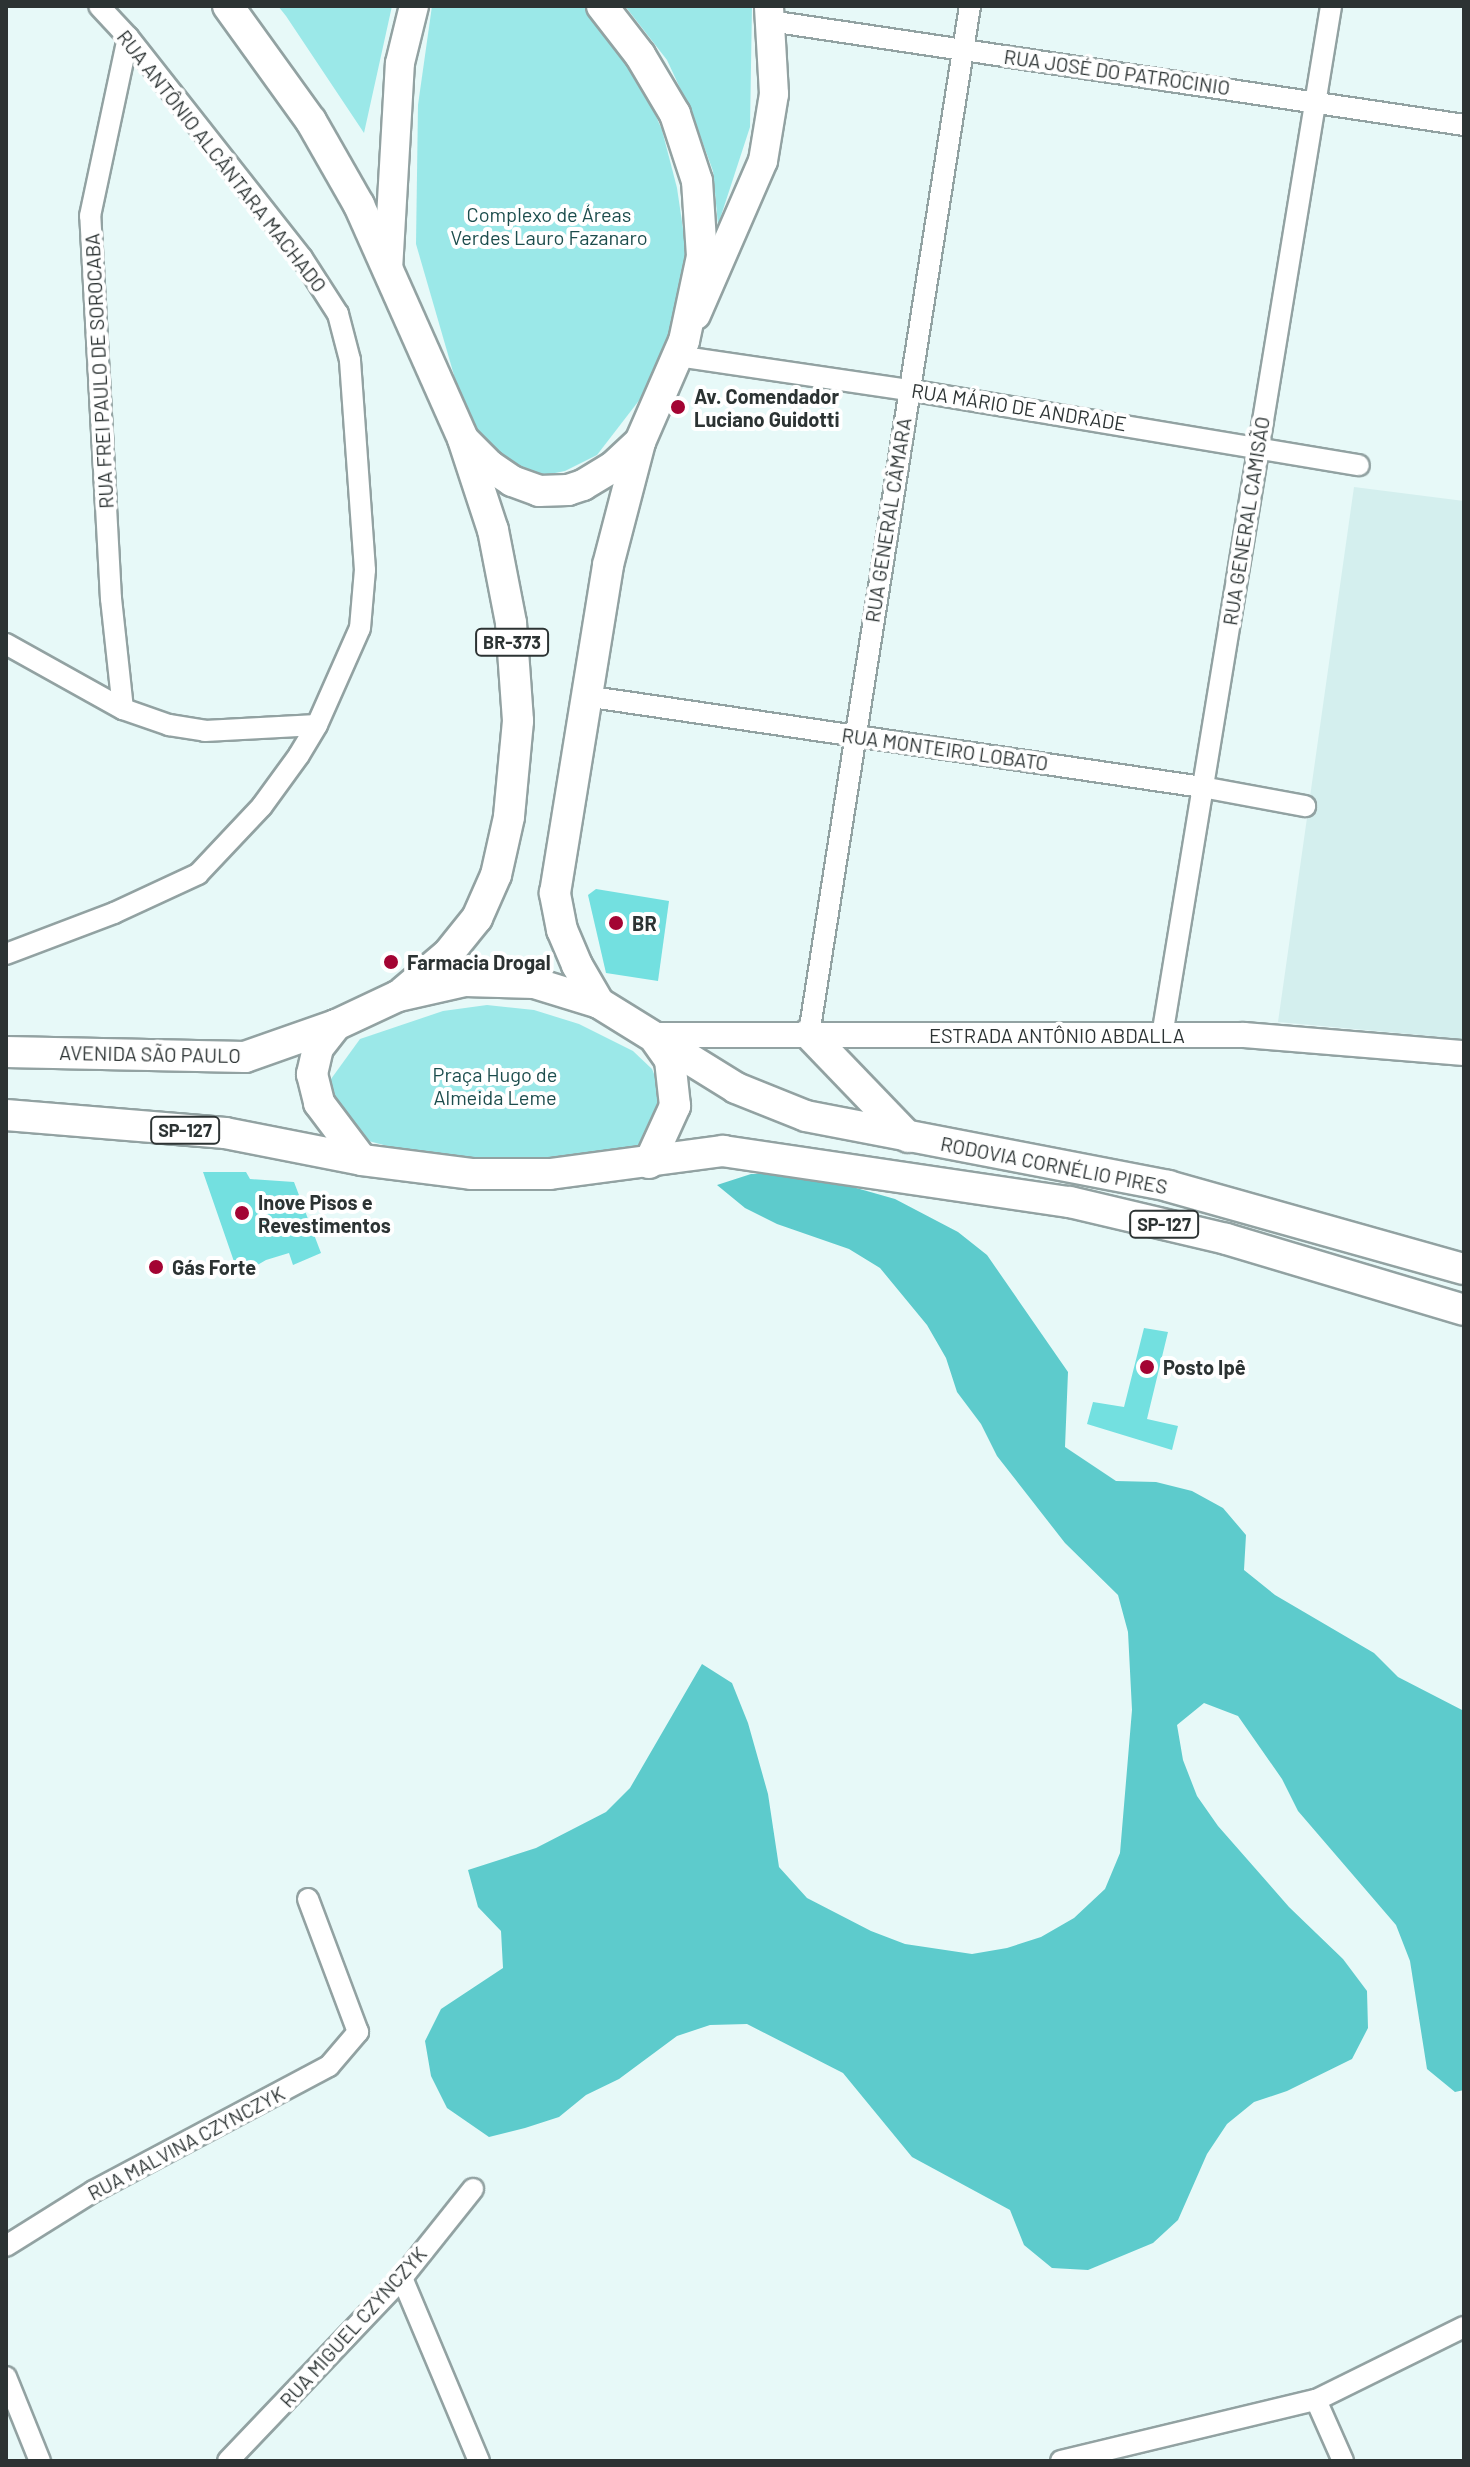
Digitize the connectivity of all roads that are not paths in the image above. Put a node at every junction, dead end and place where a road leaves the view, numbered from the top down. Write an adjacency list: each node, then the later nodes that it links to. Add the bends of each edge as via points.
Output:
1 (99, 6): 8 (street, RUA ANTÔNIO ALCÂNTARA MACHADO)
2 (228, 6): 12 (main road, BR-373, via 311,121 359,205)
3 (414, 6): 12 (main road, via 400,63)
4 (602, 6): 13 (main road, via 640,55 675,114 697,181 702,256)
5 (970, 6): 9 (street, RUA GENERAL CÂMARA)
6 (1331, 6): 10 (street, RUA GENERAL CAMISÃO)
7 (769, 14): 9 (street, RUA JOSÉ DO PATROCINIO); 13 (main road, via 774,94 763,161)
8 (128, 37): 21 (street, RUA FREI PAULO DE SOROCABA, via 90,216 111,599); 22 (street, RUA ANTÔNIO ALCÂNTARA MACHADO, via 302,258 338,314 350,360 365,570 360,628)
9 (963, 49): 10 (street, RUA JOSÉ DO PATROCINIO); 14 (street, RUA GENERAL CÂMARA)
10 (1315, 101): 11 (street, RUA JOSÉ DO PATROCINIO); 17 (street, RUA GENERAL CAMISÃO)
11 (1464, 125)
12 (388, 270): 15 (main road, BR-373)
13 (681, 348): 14 (street, RUA MÁRIO DE ANDRADE); 16 (main road)
14 (909, 390): 17 (street, RUA MÁRIO DE ANDRADE); 23 (street, RUA GENERAL CÂMARA)
15 (463, 439): 16 (main road, via 490,466 539,491 583,485); 27 (main road, BR-373, via 493,530 511,623 518,721 509,817 496,875 477,918 448,954)
16 (640, 442): 20 (main road, via 608,565)
17 (1259, 446): 18 (street, RUA MÁRIO DE ANDRADE); 24 (street, RUA GENERAL CAMISÃO)
18 (1359, 465)
19 (6, 644): 21 (street)
20 (585, 696): 23 (street, RUA MONTEIRO LOBATO); 28 (main road, via 555,893 562,930)
21 (123, 709): 22 (street, via 205,731)
22 (317, 725): 26 (street, RUA ANTÔNIO ALCÂNTARA MACHADO, via 262,806 198,874)
23 (854, 735): 24 (street, RUA MONTEIRO LOBATO); 30 (street, RUA GENERAL CÂMARA)
24 (1202, 787): 25 (street, RUA MONTEIRO LOBATO); 31 (street, RUA GENERAL CAMISÃO)
25 (1305, 806)
26 (6, 954)
27 (398, 996): 28 (main road, SP-127, via 465,981 534,983); 29 (main road, SP-127)
28 (599, 1003): 32 (main road, SP-127)
29 (336, 1025): 33 (main road, AVENIDA SÃO PAULO / SP-127, via 245,1057); 37 (main road, via 318,1048 312,1074 319,1103)
30 (809, 1034): 31 (street, ESTRADA ANTÔNIO ABDALLA); 32 (street, ESTRADA ANTÔNIO ABDALLA); 36 (main road)
31 (1162, 1036): 34 (street, ESTRADA ANTÔNIO ABDALLA, via 1244,1035)
32 (652, 1037): 36 (main road, RODOVIA CORNÉLIO PIRES / SP-127, via 736,1088 806,1116); 38 (main road, via 670,1060 675,1106)
33 (6, 1052)
34 (1464, 1053)
35 (6, 1115): 37 (main road, SP-127, via 225,1133)
36 (908, 1137): 39 (main road, RODOVIA CORNÉLIO PIRES / SP-127, via 1168,1186)
37 (362, 1160): 38 (main road, SP-127, via 471,1174 550,1174)
38 (649, 1163): 40 (main road, RODOVIA CORNÉLIO PIRES / SP-127, via 723,1151 1070,1202 1226,1239)
39 (1464, 1269)
40 (1464, 1310)
41 (308, 1899): 43 (street, RUA MALVINA CZYNCZYK, via 358,2032 329,2066 94,2191)
42 (473, 2189): 44 (street, RUA MIGUEL CZYNCZYK)
43 (6, 2246)
44 (402, 2278): 48 (street, RUA MIGUEL CZYNCZYK); 50 (street)
45 (1464, 2327): 47 (street)
46 (6, 2377): 49 (street)
47 (1316, 2400): 51 (street); 52 (street)
48 (237, 2457)
49 (40, 2461)
50 (479, 2461)
51 (1061, 2461)
52 (1343, 2461)

